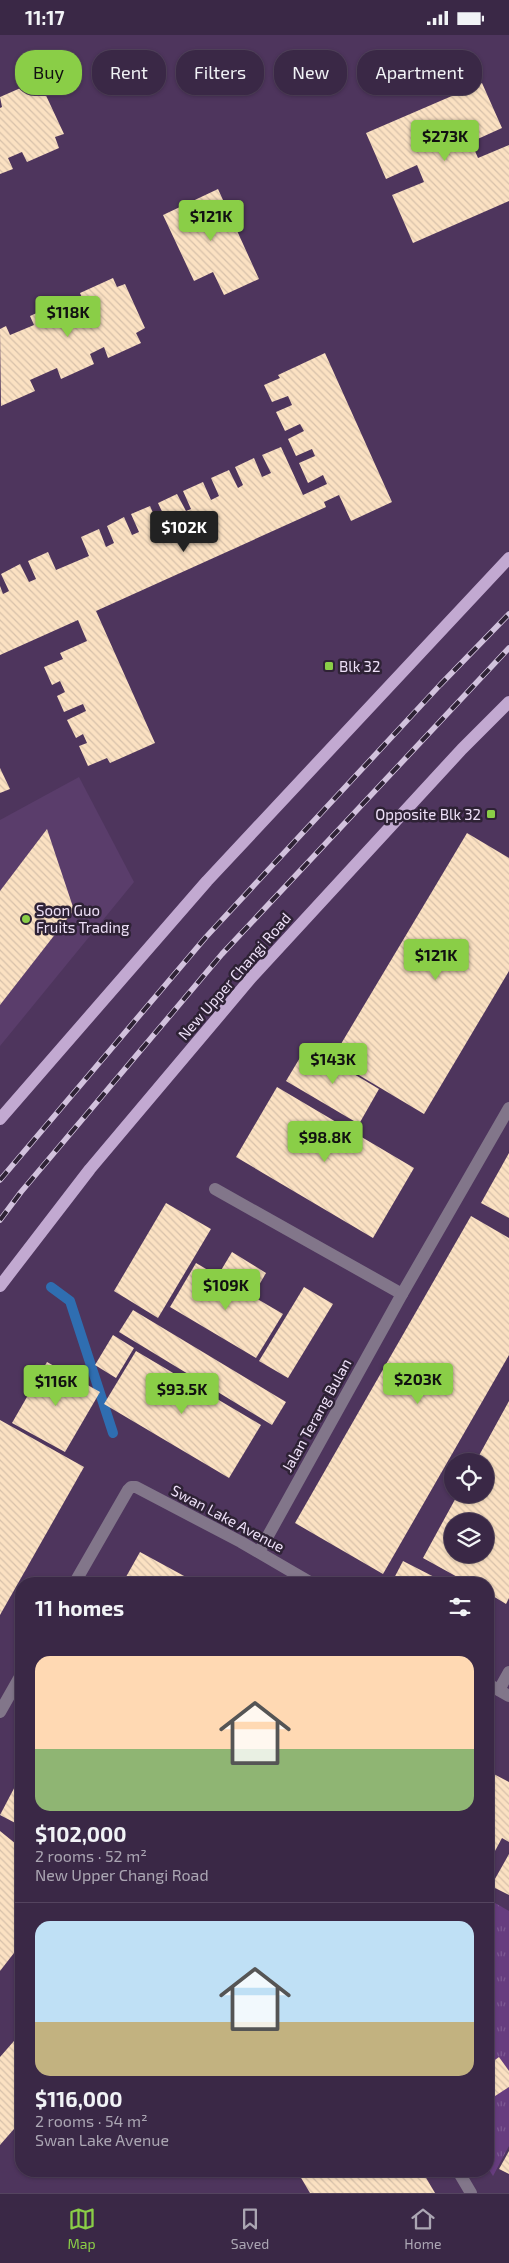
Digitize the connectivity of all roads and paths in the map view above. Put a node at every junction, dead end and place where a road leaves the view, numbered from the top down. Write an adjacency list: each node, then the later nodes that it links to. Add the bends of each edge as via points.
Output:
1 (509, 559): 4 (main road, via 207,881)
2 (509, 702): 6 (main road, New Upper Changi Road, via 251,977 90,1169)
3 (509, 1108): 7 (street, Jalan Terang Bulan)
4 (0, 1119)
5 (216, 1189): 7 (street)
6 (0, 1286)
7 (402, 1294): 8 (street, Jalan Terang Bulan)
8 (259, 1552): 9 (street, Swan Lake Avenue, via 136,1487 128,1490); 10 (street, Swan Lake Avenue)
9 (78, 1577)
10 (301, 1577)
11 (509, 1672): 13 (street)
12 (15, 1686): 14 (street)
13 (504, 1693)
14 (0, 1713)
15 (462, 2177): 16 (street)
16 (471, 2193)

